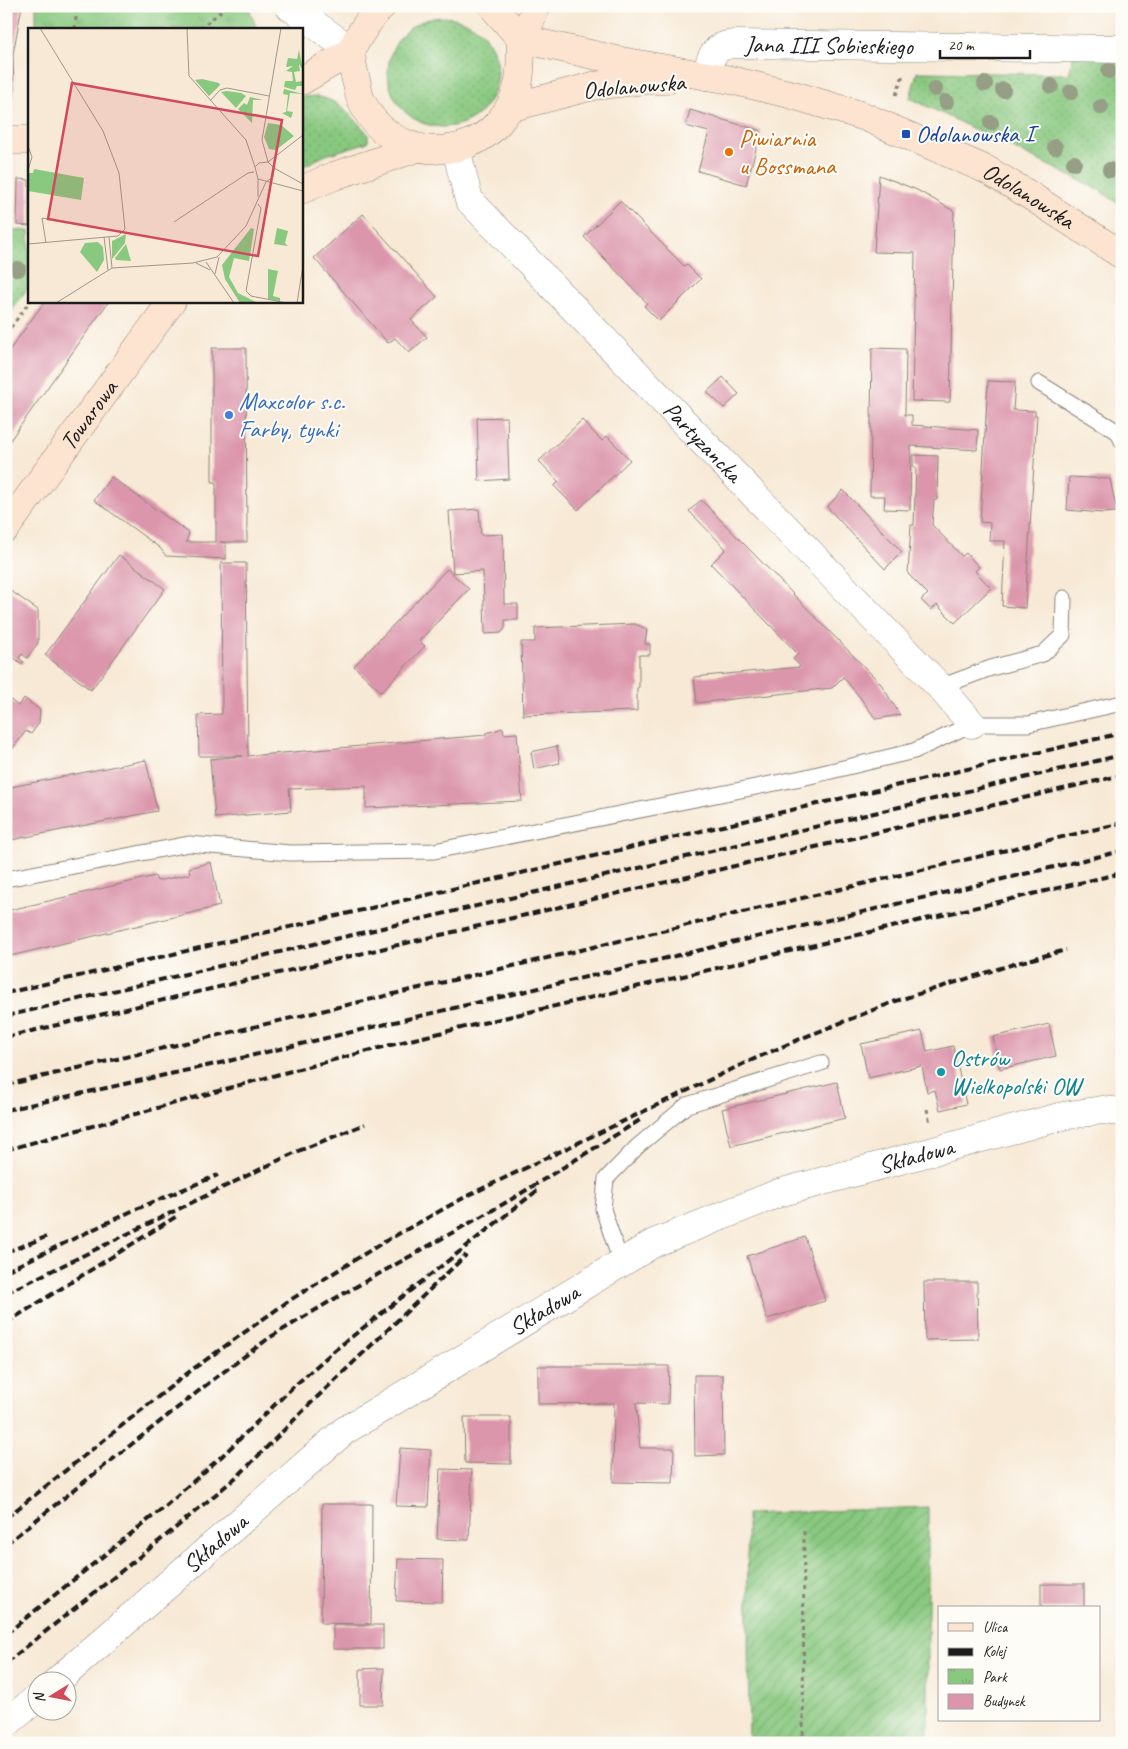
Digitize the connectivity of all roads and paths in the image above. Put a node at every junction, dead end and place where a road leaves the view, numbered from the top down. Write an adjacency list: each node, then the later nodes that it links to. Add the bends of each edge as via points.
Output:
1 (77, 6): 8 (path)
2 (226, 6): 7 (path)
3 (289, 6): 13 (street)
4 (382, 6): 13 (main road)
5 (492, 6): 11 (main road)
6 (537, 6): 11 (main road)
7 (206, 23): 9 (path); 10 (path)
8 (76, 28)
9 (201, 28)
10 (205, 28)
11 (521, 39): 14 (main road, Odolanowska); 16 (main road, via 518,88)
12 (1122, 49): 14 (street, Jana III Sobieskiego, via 734,44 717,49 712,57)
13 (352, 51): 15 (main road); 19 (main road, via 362,102 375,123 394,138)
14 (719, 78): 16 (main road, Odolanowska, via 645,80 593,86); 22 (main road, Odolanowska, via 863,116 922,141 995,175)
15 (302, 80)
16 (509, 108): 20 (main road, via 496,127 478,140)
17 (6, 140): 18 (main road)
18 (28, 140)
19 (417, 148): 20 (main road); 21 (main road)
20 (456, 149): 30 (street, Partyzancka, via 469,200)
21 (302, 190)
22 (1122, 255)
23 (29, 302): 25 (path)
24 (171, 302): 28 (main road, Towarowa)
25 (6, 334)
26 (1039, 383): 27 (lane, via 1118,432)
27 (1122, 441)
28 (6, 528)
29 (1064, 598): 30 (lane, via 1063,635 1043,654 991,668)
30 (940, 687): 32 (street, Partyzancka)
31 (1122, 703): 32 (lane, via 1028,724)
32 (972, 724): 33 (lane, via 914,751 434,851 290,853 189,844)
33 (6, 879)
34 (821, 1063): 36 (lane, via 687,1105 606,1179 603,1209)
35 (1122, 1112): 36 (street, Składowa, via 1102,1110 1063,1116 779,1193 654,1243)
36 (621, 1263): 38 (street, Składowa, via 344,1431)
37 (804, 1527): 41 (path)
38 (67, 1672)
39 (28, 1705): 40 (street)
40 (6, 1724)
41 (803, 1743)

